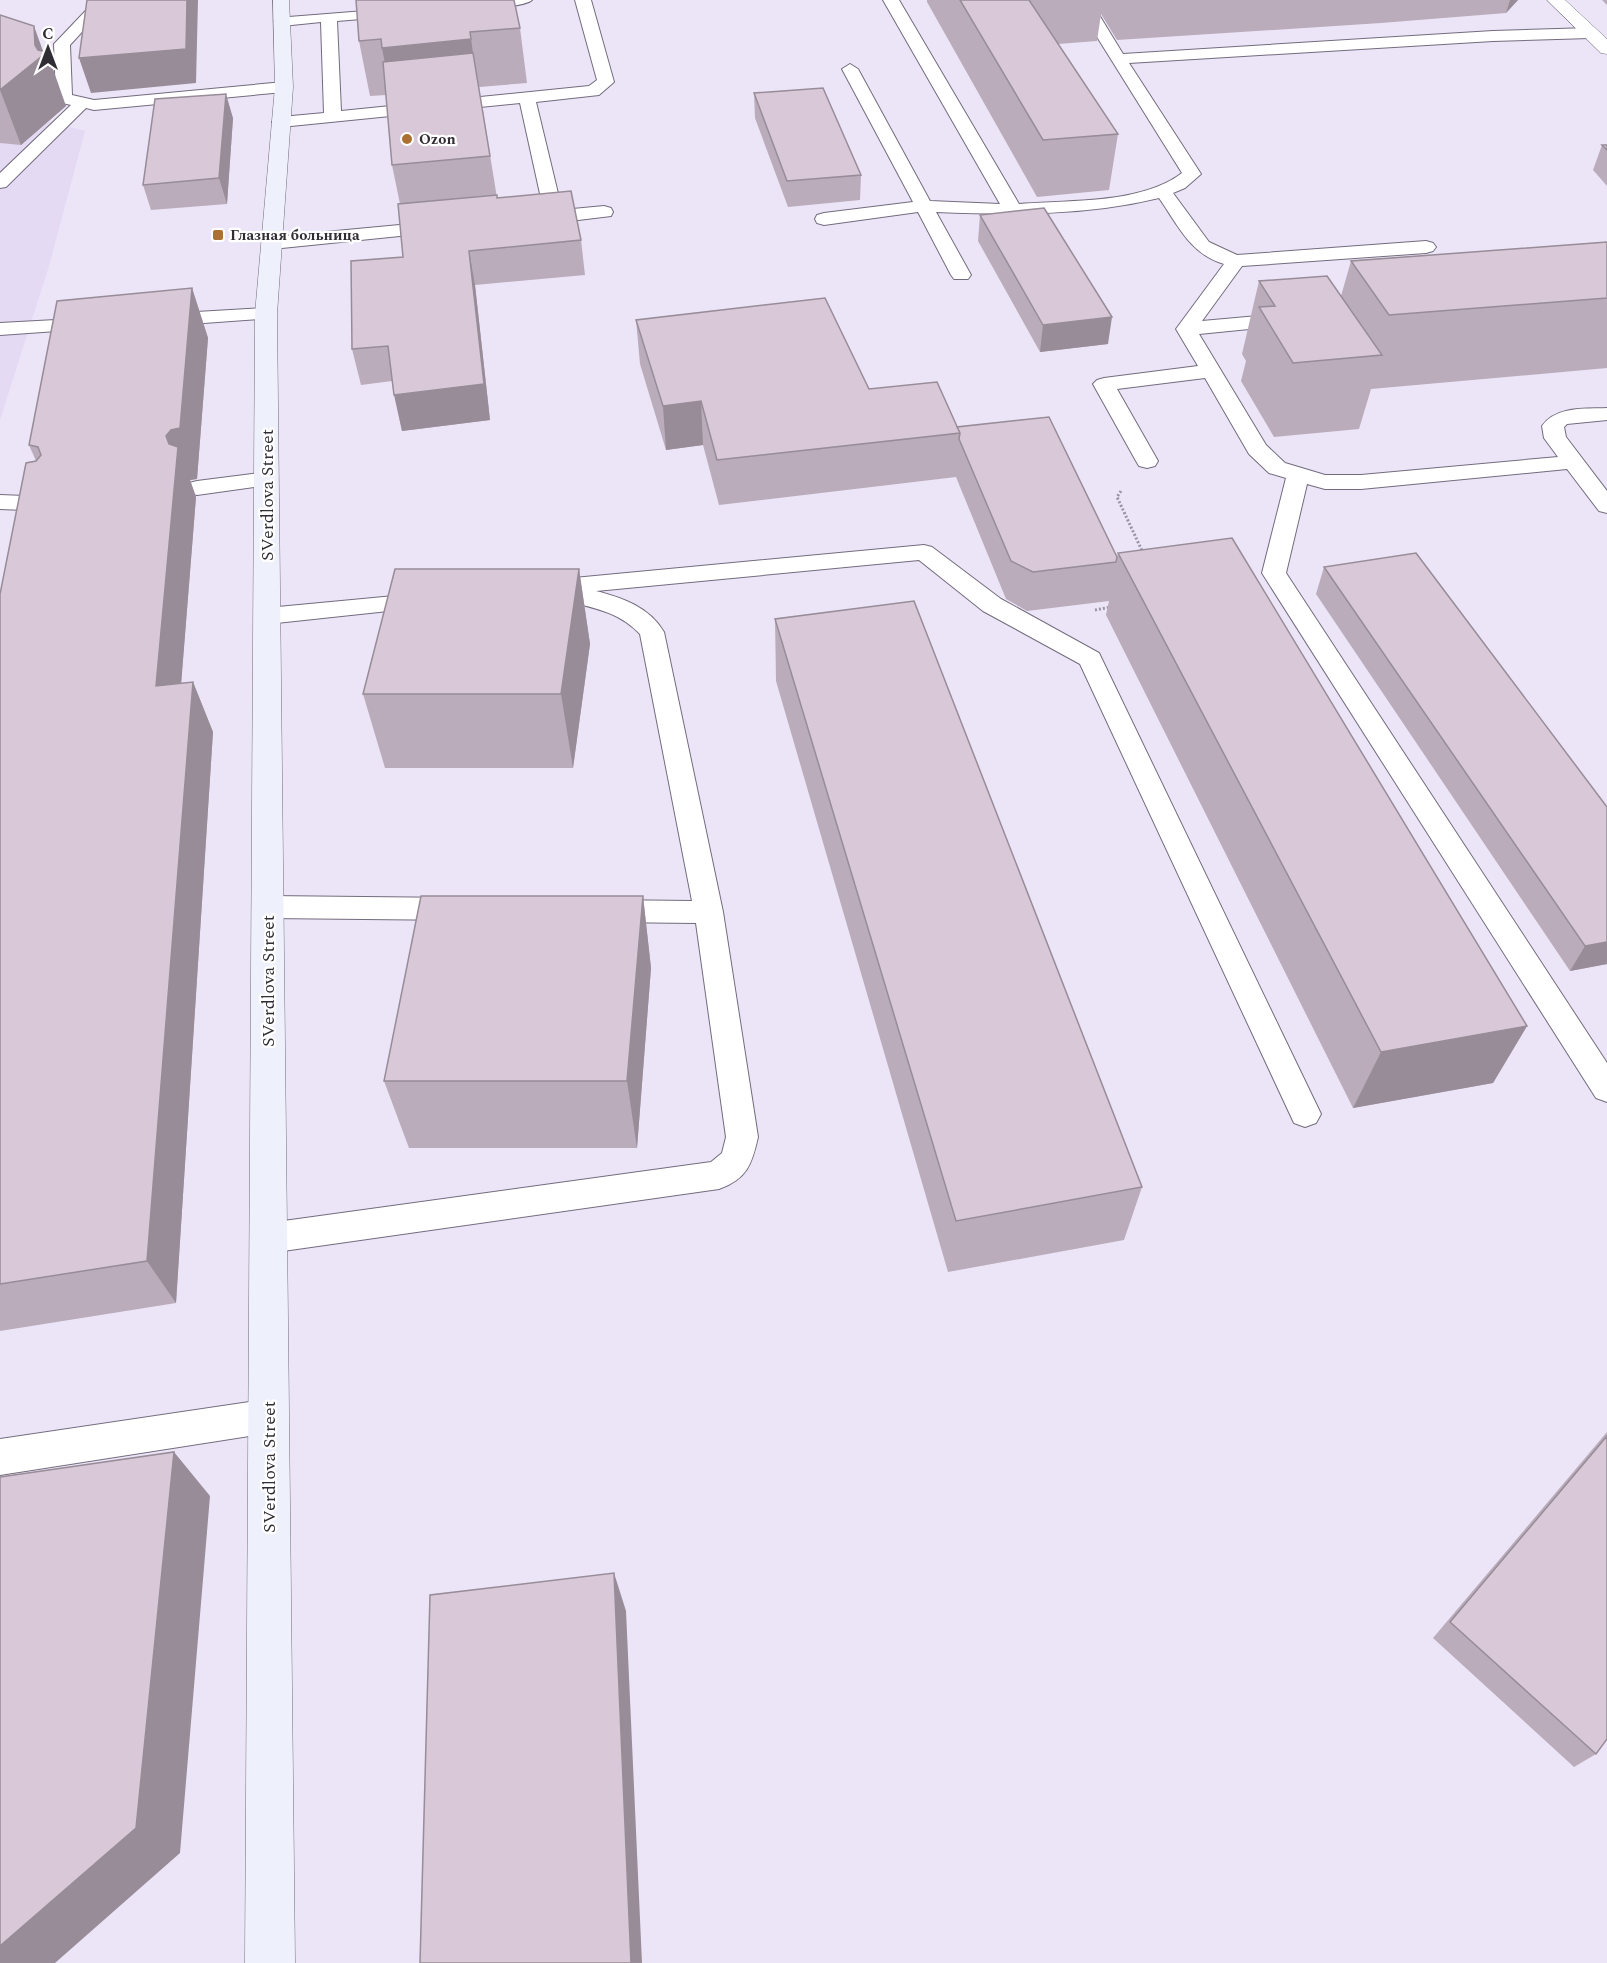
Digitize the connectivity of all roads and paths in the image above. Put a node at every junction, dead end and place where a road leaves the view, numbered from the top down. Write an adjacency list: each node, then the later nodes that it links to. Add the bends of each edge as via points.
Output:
1 (120, 0): 17 (lane, via 99,5 62,44 64,98)
2 (524, 0): 7 (lane)
3 (583, 0): 16 (lane, via 606,82 593,91)
4 (891, 0): 23 (lane)
5 (1082, 0): 13 (lane)
6 (1555, 0): 11 (street)
7 (455, 6)
8 (410, 10): 10 (lane)
9 (281, 11): 10 (lane); 15 (main road, SVerdlova Street)
10 (330, 17): 18 (lane)
11 (1590, 33): 12 (street); 13 (lane)
12 (1607, 49)
13 (1118, 59): 21 (lane, via 1192,174 1184,183)
14 (850, 69): 22 (lane)
15 (284, 87): 17 (lane, via 94,105); 19 (main road, SVerdlova Street)
16 (527, 97): 18 (lane); 25 (lane)
17 (83, 102): 20 (lane)
18 (333, 117): 19 (lane)
19 (280, 122): 29 (main road, SVerdlova Street)
20 (0, 183)
21 (1162, 190): 23 (lane, via 1130,200); 31 (lane, via 1202,246)
22 (925, 206): 23 (lane); 26 (lane); 32 (lane)
23 (1013, 210)
24 (604, 212): 25 (lane)
25 (554, 217): 27 (lane)
26 (824, 219)
27 (518, 220)
28 (460, 225): 29 (lane)
29 (272, 243): 33 (main road, SVerdlova Street)
30 (1426, 248): 31 (lane)
31 (1236, 261): 38 (lane)
32 (961, 275)
33 (266, 314): 35 (lane); 44 (main road, SVerdlova Street)
34 (1305, 318): 38 (lane)
35 (139, 321)
36 (116, 323): 37 (lane)
37 (0, 329)
38 (1186, 329): 39 (lane)
39 (1211, 371): 41 (lane, via 1104,384); 43 (lane, via 1257,449 1277,468)
40 (1607, 414): 42 (lane, via 1561,418 1553,426 1555,438)
41 (1147, 461): 49 (path, via 1117,496)
42 (1573, 462): 43 (lane, via 1361,482 1325,482); 48 (lane)
43 (1298, 475): 58 (lane, via 1274,573)
44 (267, 479): 45 (lane); 52 (main road, SVerdlova Street)
45 (197, 488)
46 (0, 502): 47 (lane)
47 (50, 504)
48 (1607, 506)
49 (1144, 556)
50 (445, 599): 52 (lane)
51 (1116, 606): 53 (path, via 1093,611)
52 (267, 616): 54 (main road, SVerdlova Street)
53 (1050, 637): 57 (lane, via 992,605 924,552 527,591 614,604 639,617 652,632); 59 (lane, via 1090,659)
54 (268, 907): 55 (lane); 60 (main road, SVerdlova Street)
55 (483, 909)
56 (578, 910): 57 (lane)
57 (709, 912): 60 (lane, via 742,1137 737,1160 720,1175)
58 (1607, 1089)
59 (1305, 1114)
60 (269, 1238): 61 (main road, SVerdlova Street)
61 (269, 1416): 62 (lane); 63 (main road, SVerdlova Street)
62 (0, 1457)
63 (270, 1963)

